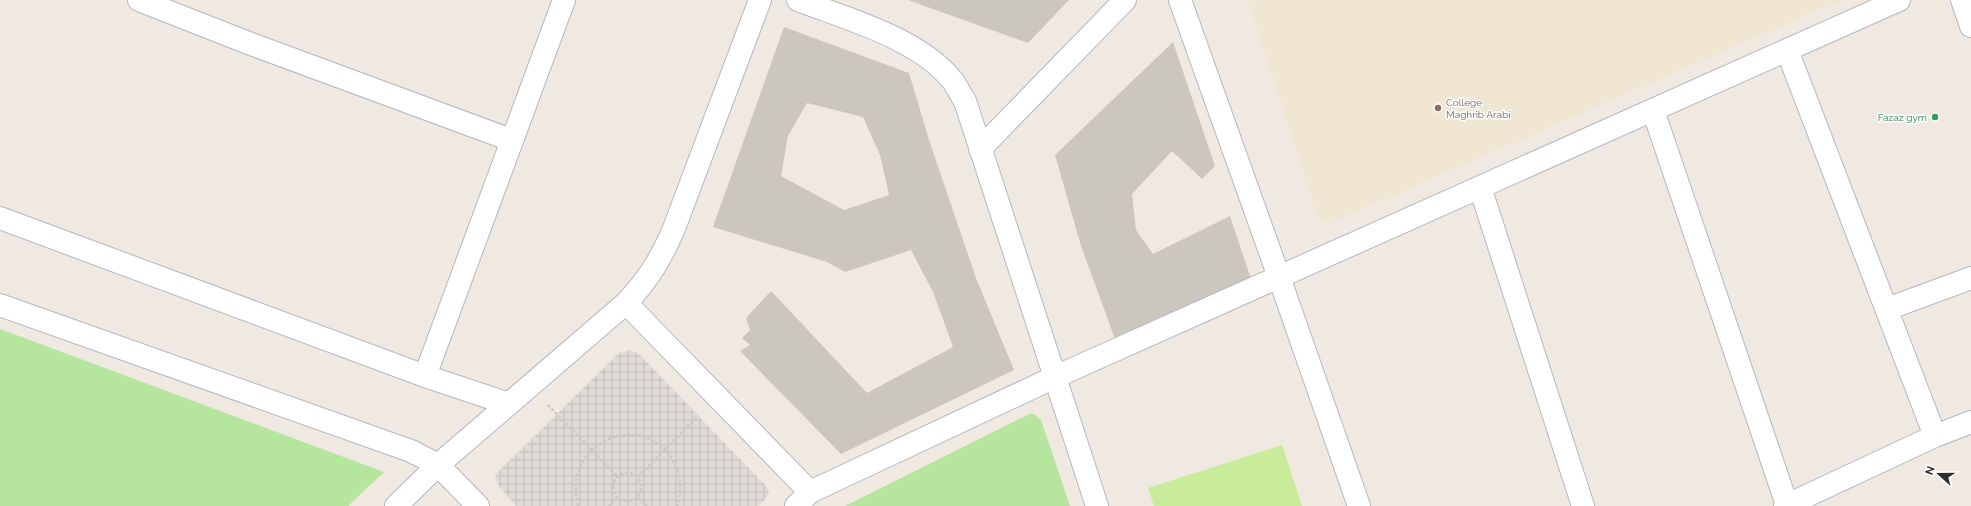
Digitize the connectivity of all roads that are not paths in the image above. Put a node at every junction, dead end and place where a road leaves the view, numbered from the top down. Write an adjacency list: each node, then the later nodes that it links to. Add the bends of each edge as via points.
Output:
1 (139, 0): 12 (street)
2 (564, 0): 12 (street)
3 (760, 0): 18 (street, via 661,258 646,281)
4 (798, 0): 13 (street, via 895,37 928,58 951,80 965,101)
5 (1124, 0): 13 (street)
6 (1180, 0): 16 (street)
7 (1899, 0): 10 (street)
8 (1962, 0): 9 (street)
9 (1971, 26)
10 (1788, 50): 11 (street); 20 (street)
11 (1653, 110): 14 (street); 33 (street)
12 (511, 140): 21 (street)
13 (980, 149): 22 (street)
14 (1480, 187): 16 (street); 32 (street)
15 (0, 218): 21 (street)
16 (1279, 277): 22 (street); 31 (street)
17 (1971, 278): 20 (street)
18 (626, 303): 23 (street); 27 (street, via 717,395)
19 (0, 305): 26 (street, via 379,438)
20 (1887, 310): 25 (street)
21 (425, 376): 23 (street)
22 (1055, 377): 27 (street); 30 (street)
23 (509, 404): 26 (street)
24 (1971, 422): 25 (street)
25 (1935, 436): 33 (street)
26 (438, 465): 28 (street); 29 (street)
27 (803, 499)
28 (396, 506)
29 (478, 506)
30 (1097, 506)
31 (1359, 506)
32 (1583, 506)
33 (1786, 506)

